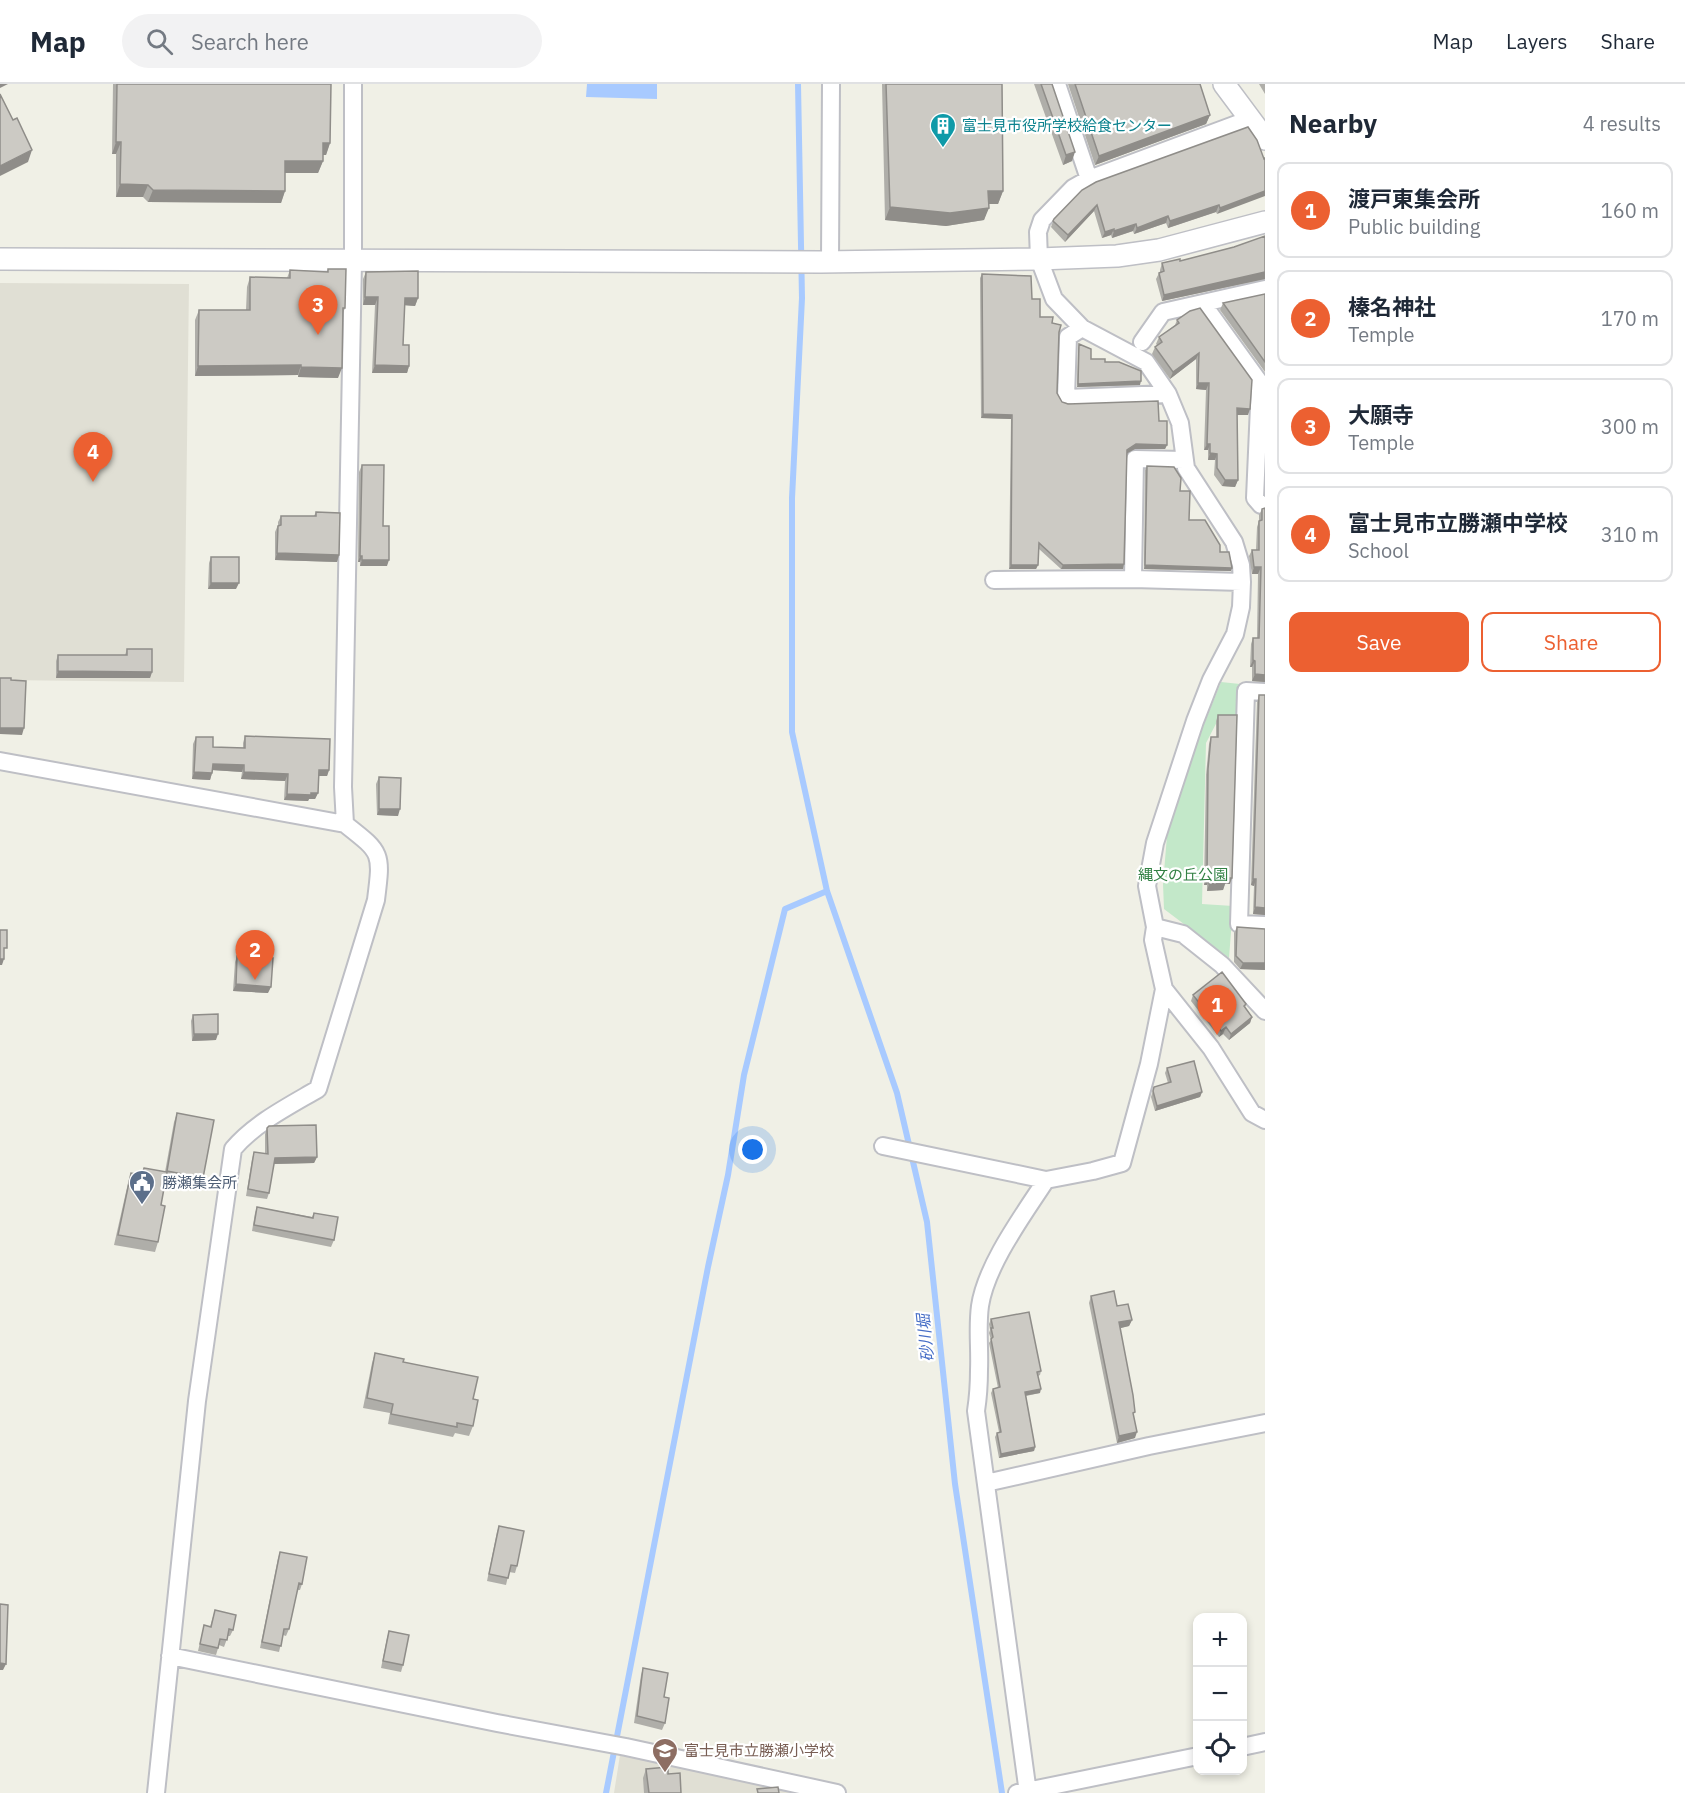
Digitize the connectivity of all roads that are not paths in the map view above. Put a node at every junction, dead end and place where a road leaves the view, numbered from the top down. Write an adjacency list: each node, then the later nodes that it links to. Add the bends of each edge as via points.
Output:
1 (353, 84): 10 (street)
2 (831, 84): 12 (street)
3 (1057, 84): 7 (street)
4 (1224, 84): 5 (street)
5 (1250, 119): 6 (street); 7 (street)
6 (1265, 140)
7 (1089, 179): 11 (street, via 1042,220 1038,232)
8 (1265, 222): 11 (street, via 1159,250)
9 (0, 259): 10 (street)
10 (353, 260): 12 (street); 25 (street)
11 (1039, 260): 12 (street); 15 (street, via 1054,299)
12 (823, 262)
13 (1265, 290): 14 (street)
14 (1203, 304): 16 (street, via 1163,312); 19 (street, via 1260,383 1255,498)
15 (1082, 328): 17 (street, via 1146,362); 17 (street, via 1068,337 1066,398)
16 (1142, 342)
17 (1168, 394): 18 (street, via 1180,423)
18 (1184, 460): 20 (street, via 1135,459); 22 (street, via 1234,542)
19 (1265, 505)
20 (1133, 579): 21 (street); 22 (street)
21 (994, 580)
22 (1242, 582): 27 (street, via 1235,634 1199,711 1155,843 1147,886)
23 (1265, 692): 26 (street, via 1246,691 1239,924)
24 (0, 761): 25 (street)
25 (345, 824): 35 (street, via 373,846 378,856 376,900 318,1089 268,1120 233,1149 197,1401)
26 (1265, 925)
27 (1155, 927): 28 (street, via 1153,940); 29 (street, via 1183,934 1222,965)
28 (1164, 989): 30 (street, via 1211,1048 1252,1113); 32 (street, via 1149,1064 1122,1163)
29 (1265, 1011)
30 (1265, 1120)
31 (883, 1146): 32 (street)
32 (1046, 1180): 34 (street, via 990,1274 981,1303 976,1411)
33 (1265, 1423): 34 (street)
34 (986, 1483): 39 (street)
35 (170, 1656): 40 (street); 41 (street)
36 (1265, 1742): 37 (street)
37 (1247, 1746)
38 (1193, 1757): 39 (street)
39 (1024, 1792)
40 (156, 1793)
41 (837, 1793)

